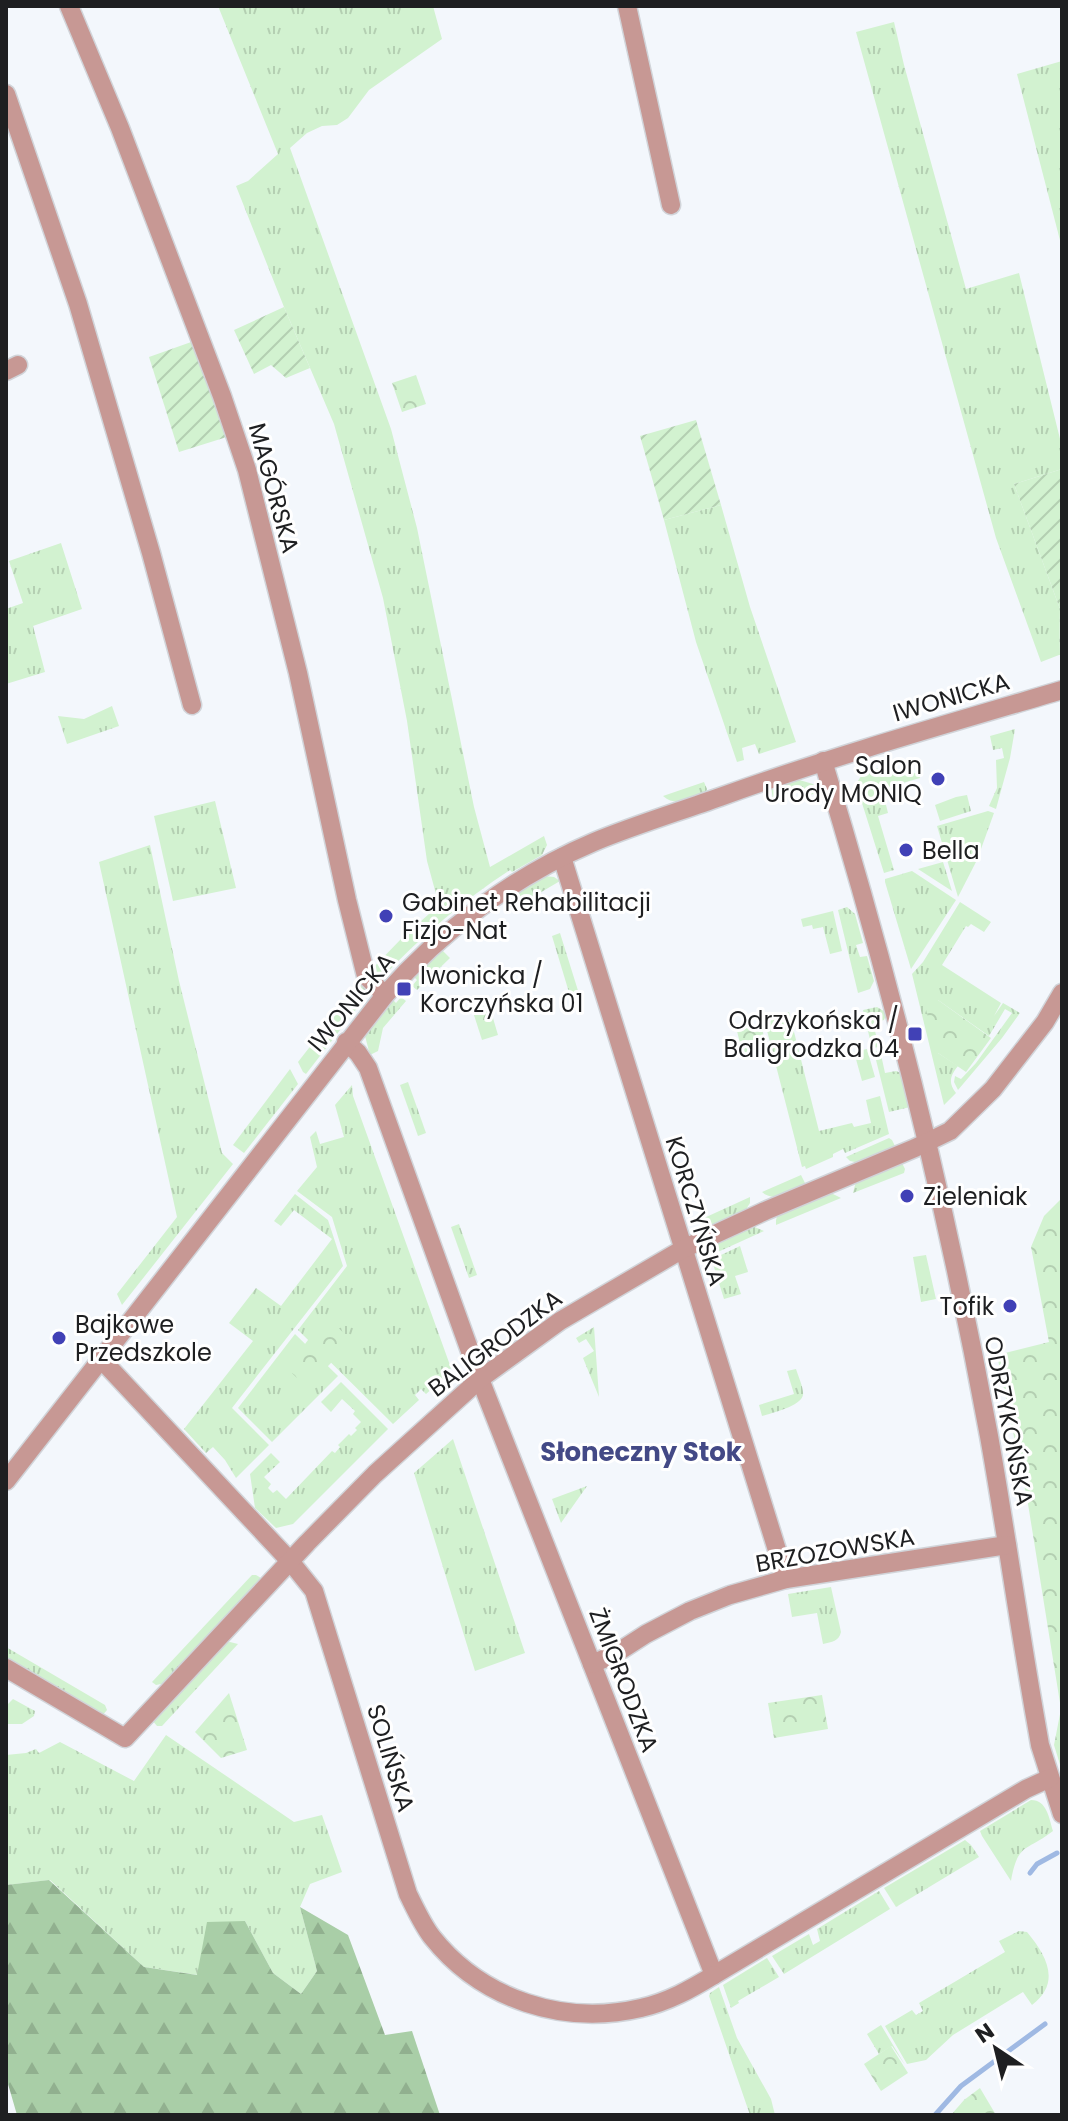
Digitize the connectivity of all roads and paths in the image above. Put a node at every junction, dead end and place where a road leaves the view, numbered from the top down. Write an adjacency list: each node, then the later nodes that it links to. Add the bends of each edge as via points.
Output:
1 (69, 6): 10 (street, MAGÓRSKA, via 242,456 298,673 366,976)
2 (627, 6): 4 (street)
3 (6, 94): 6 (street, via 78,304)
4 (671, 205)
5 (1062, 690): 7 (street, IWONICKA)
6 (192, 705)
7 (823, 761): 8 (street, IWONICKA); 12 (street, ODRZYKOŃSKA)
8 (562, 857): 10 (street, IWONICKA, via 479,908); 13 (street, KORCZYŃSKA)
9 (1062, 993): 12 (street, BALIGRODZKA, via 993,1089 950,1131)
10 (385, 995): 11 (street, IWONICKA)
11 (346, 1042): 14 (street, IWONICKA); 15 (street, ŻMIGRODZKA, via 368,1068)
12 (927, 1142): 13 (street, BALIGRODZKA); 17 (street, ODRZYKOŃSKA)
13 (683, 1249): 15 (street, BALIGRODZKA, via 560,1321); 19 (street, KORCZYŃSKA)
14 (101, 1359): 16 (street, IWONICKA); 18 (street, SOLIŃSKA)
15 (480, 1379): 18 (street, BALIGRODZKA, via 397,1452); 20 (street, ŻMIGRODZKA)
16 (6, 1481)
17 (1007, 1545): 19 (street, BRZOZOWSKA); 22 (street, ODRZYKOŃSKA)
18 (290, 1561): 21 (street, BALIGRODZKA, via 125,1738); 24 (street, SOLIŃSKA, via 314,1591 408,1894 423,1924 450,1957 472,1976 522,2003 576,2014 643,2007)
19 (786, 1579): 20 (street, BRZOZOWSKA, via 690,1611)
20 (592, 1664): 24 (street, ŻMIGRODZKA)
21 (6, 1668)
22 (1050, 1778): 23 (street, ODRZYKOŃSKA); 24 (street)
23 (1062, 1814)
24 (714, 1975)

